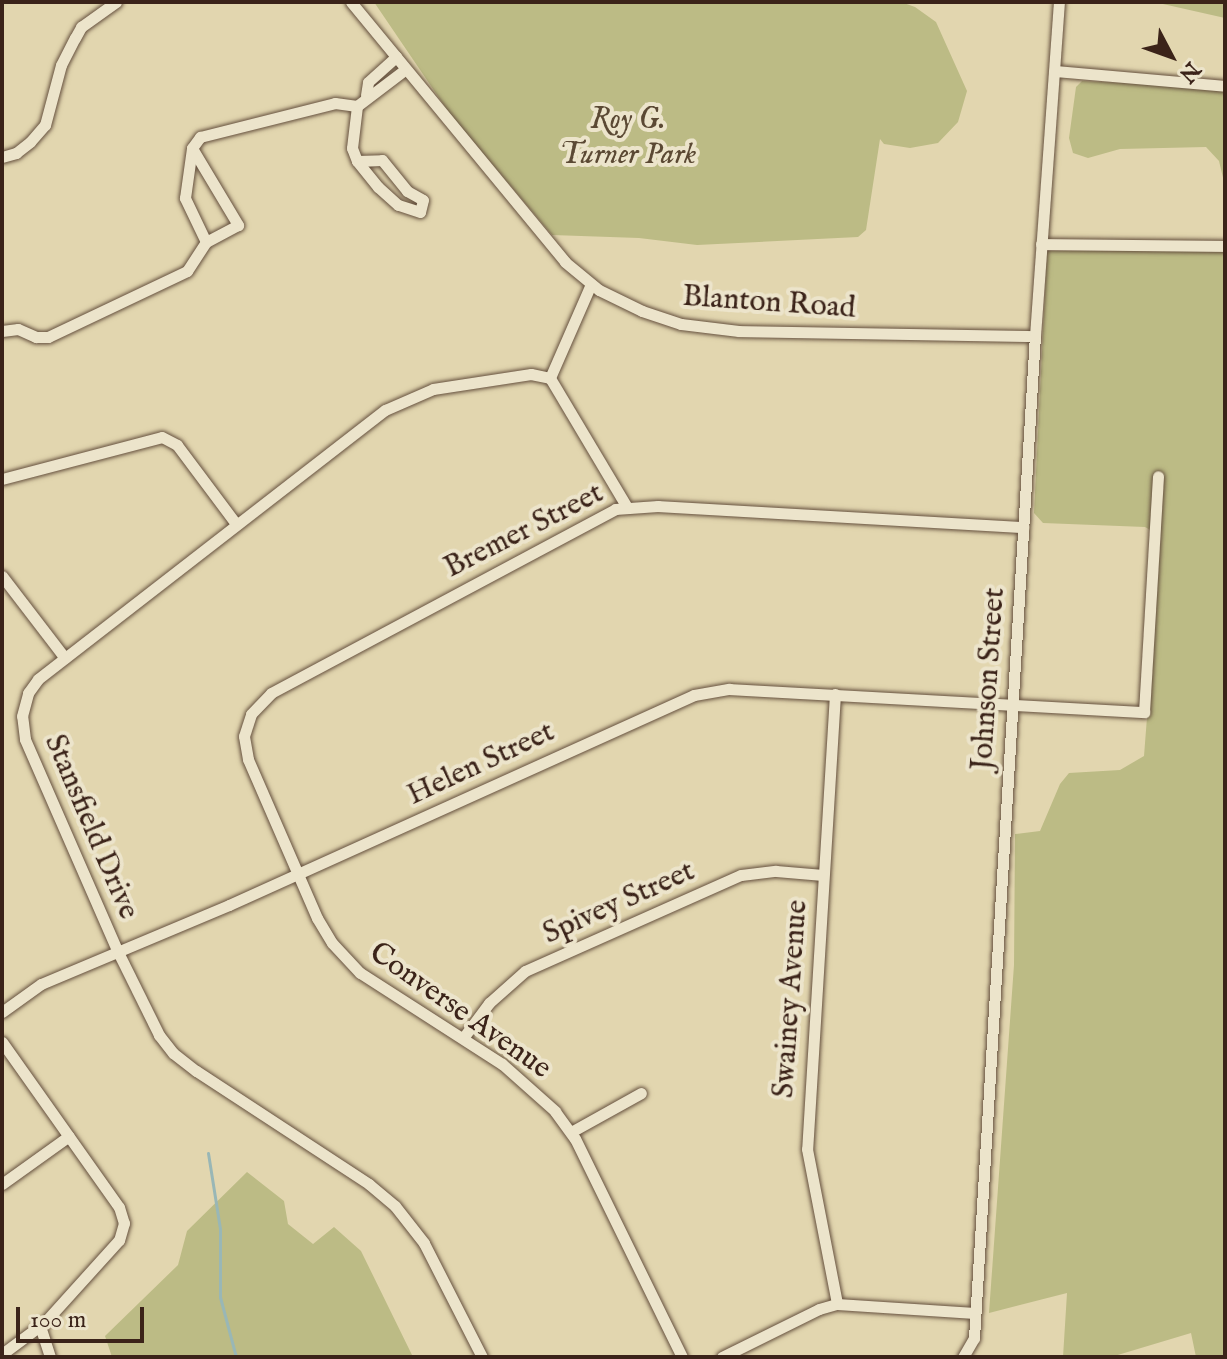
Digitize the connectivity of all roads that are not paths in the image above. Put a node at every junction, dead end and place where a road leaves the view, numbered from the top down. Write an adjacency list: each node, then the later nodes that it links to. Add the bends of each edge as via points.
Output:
1 (116, 2): 11 (street, via 81,27 61,65 45,125 16,153)
2 (351, 2): 4 (street, Blanton Road)
3 (1059, 2): 6 (street, Johnson Street)
4 (396, 57): 5 (street, Blanton Road); 8 (street, via 368,82)
5 (406, 69): 8 (street); 16 (street, Blanton Road, via 549,245)
6 (1055, 71): 7 (street); 14 (street, Johnson Street)
7 (1225, 86)
8 (366, 95): 9 (street)
9 (357, 106): 10 (street, via 335,103 204,134); 12 (street, via 352,148)
10 (192, 148): 13 (street, via 185,198); 13 (street, via 238,225)
11 (2, 157)
12 (357, 161): 12 (street, via 398,205 420,212 423,200 407,191 382,160)
13 (206, 242): 17 (street, via 187,271 48,337 18,329)
14 (1041, 244): 15 (street); 18 (street, Johnson Street)
15 (1225, 246)
16 (591, 284): 18 (street, Blanton Road, via 659,318 710,328); 19 (street)
17 (2, 331)
18 (1035, 336): 24 (street, Johnson Street)
19 (550, 378): 22 (street); 23 (street, Stansfield Drive, via 531,374 433,389 400,401)
20 (1158, 476): 28 (street, Helen Street, via 1144,712)
21 (2, 479): 23 (street, via 162,437 177,445)
22 (627, 507): 24 (street, Bremer Street); 29 (street, Bremer Street, via 604,513 261,700 246,725 245,748)
23 (236, 524): 26 (street, Stansfield Drive)
24 (1023, 527): 28 (street, Johnson Street)
25 (2, 576): 26 (street)
26 (65, 658): 31 (street, Stansfield Drive, via 28,693 23,727)
27 (835, 694): 28 (street, Helen Street); 29 (street, Helen Street, via 729,689 694,695); 30 (street, Swainey Avenue)
28 (1012, 705): 40 (street, Johnson Street)
29 (299, 874): 31 (street, Helen Street); 33 (street, Converse Avenue, via 323,928 355,969)
30 (823, 875): 33 (street, Spivey Street, via 741,875 525,971 489,1003); 39 (street, Swainey Avenue, via 807,1149)
31 (117, 950): 32 (street, Helen Street, via 41,984); 44 (street, Stansfield Drive, via 150,1020 173,1053 369,1184 404,1215 424,1243)
32 (2, 1012)
33 (463, 1038): 36 (street, Converse Avenue, via 519,1077)
34 (2, 1042): 37 (street)
35 (641, 1093): 36 (street)
36 (571, 1132): 45 (street, Converse Avenue)
37 (69, 1136): 38 (street); 41 (street, via 119,1207 123,1229 119,1240)
38 (2, 1184)
39 (837, 1304): 40 (street); 46 (street)
40 (975, 1313): 47 (street, Johnson Street, via 973,1344)
41 (40, 1326): 42 (street); 43 (street)
42 (2, 1354)
43 (50, 1357)
44 (482, 1357)
45 (682, 1357)
46 (722, 1357)
47 (963, 1357)

